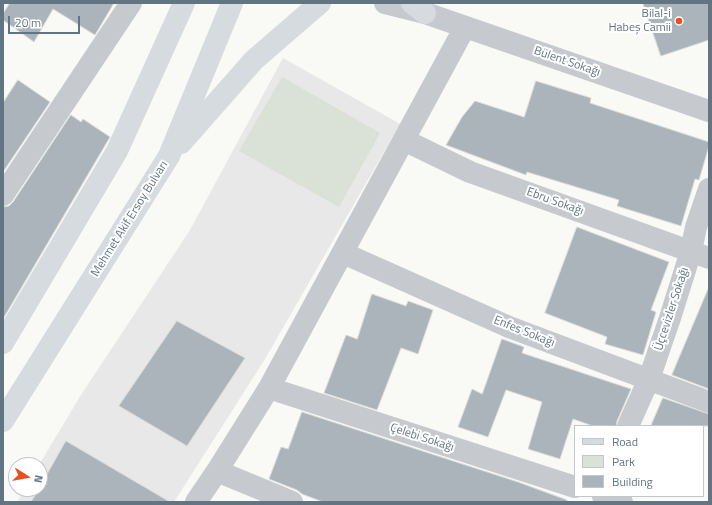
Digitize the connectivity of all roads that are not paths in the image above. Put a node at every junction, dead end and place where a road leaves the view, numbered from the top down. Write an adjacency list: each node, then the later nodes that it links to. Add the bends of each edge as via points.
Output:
1 (130, 3): 12 (street)
2 (184, 3): 15 (main road, via 117,151)
3 (232, 3): 10 (main road, Mehmet Akif Ersoy Bulvarı)
4 (320, 3): 10 (main road, via 254,60)
5 (385, 3): 6 (street, Bülent Sokağı)
6 (419, 8): 7 (street, Bülent Sokağı)
7 (465, 27): 8 (street, Bülent Sokağı); 9 (street)
8 (709, 111)
9 (404, 140): 13 (street); 14 (street, Ebru Sokağı, via 470,172)
10 (169, 156): 19 (main road, Mehmet Akif Ersoy Bulvarı)
11 (709, 189): 14 (street, Üçcevizler Sokağı, via 696,227)
12 (3, 195)
13 (343, 253): 16 (street, Enfes Sokağı, via 508,327); 17 (street)
14 (700, 255): 16 (street, Üçcevizler Sokağı, via 670,318)
15 (3, 343)
16 (649, 379): 18 (street, Enfes Sokağı); 20 (street, Üçcevizler Sokağı)
17 (269, 388): 21 (street); 22 (street, Çelebi Sokağı)
18 (709, 402)
19 (3, 421)
20 (628, 425)
21 (218, 471): 24 (street); 25 (street)
22 (574, 487)
23 (606, 497): 26 (street)
24 (196, 502)
25 (292, 502)
26 (622, 502)

